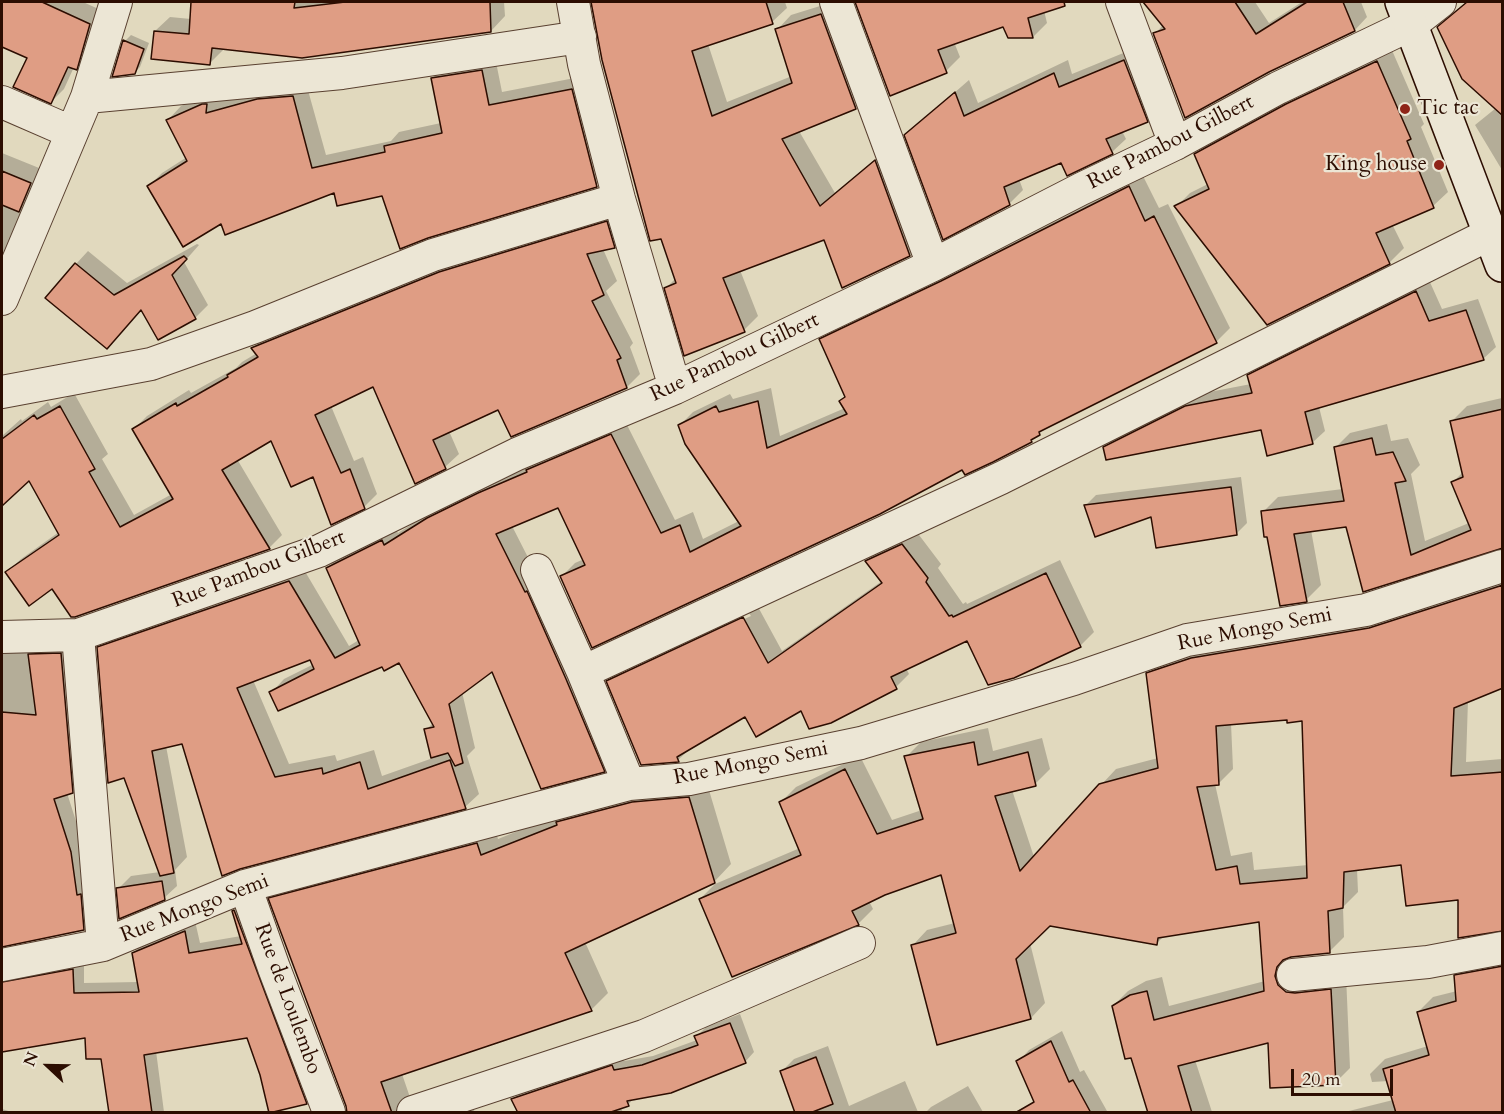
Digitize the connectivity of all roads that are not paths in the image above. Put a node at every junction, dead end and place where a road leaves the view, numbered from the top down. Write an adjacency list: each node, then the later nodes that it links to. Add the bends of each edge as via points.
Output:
1 (116, 2): 8 (street)
2 (573, 2): 7 (street)
3 (837, 2): 14 (street)
4 (1122, 2): 11 (street)
5 (1440, 2): 6 (street, Rue Pambou Gilbert)
6 (1407, 13): 11 (street, Rue Pambou Gilbert); 13 (main road)
7 (580, 38): 8 (street, via 342,73); 12 (street)
8 (87, 97): 10 (street)
9 (2, 102): 10 (street)
10 (71, 132): 16 (street)
11 (1175, 144): 14 (street, Rue Pambou Gilbert)
12 (619, 199): 17 (street); 18 (street, via 433,255 151,364)
13 (1490, 234): 15 (main road); 23 (street, via 1001,478)
14 (933, 265): 17 (street, Rue Pambou Gilbert)
15 (1503, 265)
16 (2, 299)
17 (675, 388): 21 (street, Rue Pambou Gilbert, via 517,454 319,551)
18 (2, 392)
19 (1503, 566): 24 (street, Rue Mongo Semi, via 1366,610 1187,640 1074,679 861,743 689,779)
20 (537, 570): 23 (street)
21 (78, 635): 22 (street, Rue Pambou Gilbert); 27 (street)
22 (2, 637)
23 (583, 672): 24 (street)
24 (629, 784): 25 (street, Rue Mongo Semi)
25 (245, 886): 27 (street, Rue Mongo Semi); 31 (street, Rue de Loulembo)
26 (859, 943): 32 (street, via 644,1035)
27 (103, 945): 29 (street, Rue Mongo Semi)
28 (1503, 948): 30 (street, via 1428,962)
29 (2, 965)
30 (1293, 975)
31 (329, 1113)
32 (413, 1113)

